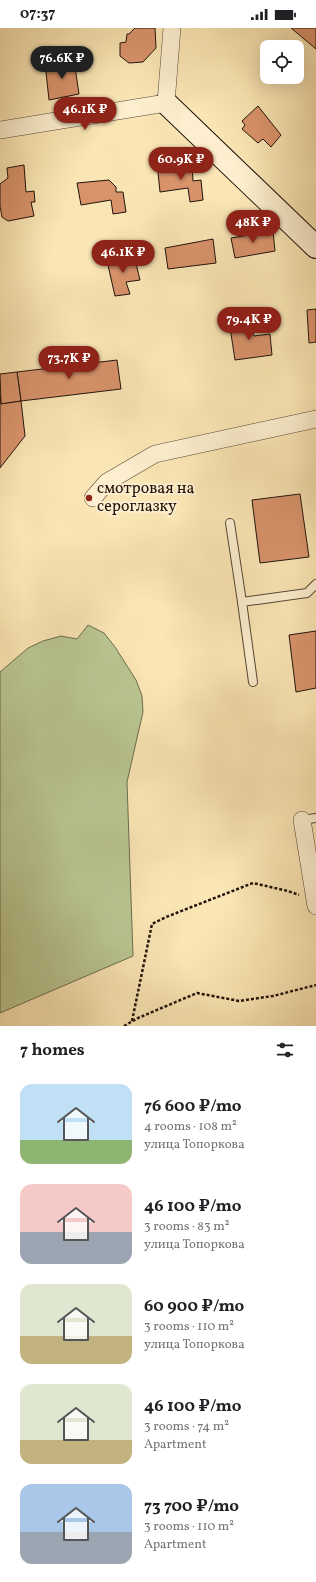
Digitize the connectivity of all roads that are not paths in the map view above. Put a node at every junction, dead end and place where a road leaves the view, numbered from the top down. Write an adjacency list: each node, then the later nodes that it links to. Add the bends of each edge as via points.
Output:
1 (172, 28): 2 (street)
2 (166, 103): 3 (street); 4 (main road)
3 (0, 130)
4 (316, 247)
5 (316, 419): 6 (street, via 155,454 107,482)
6 (93, 498)
7 (230, 523): 9 (lane)
8 (316, 584): 9 (lane, via 307,593)
9 (242, 602): 10 (lane)
10 (252, 682)
11 (309, 819): 12 (street)
12 (316, 903): 13 (street)
13 (316, 906)

